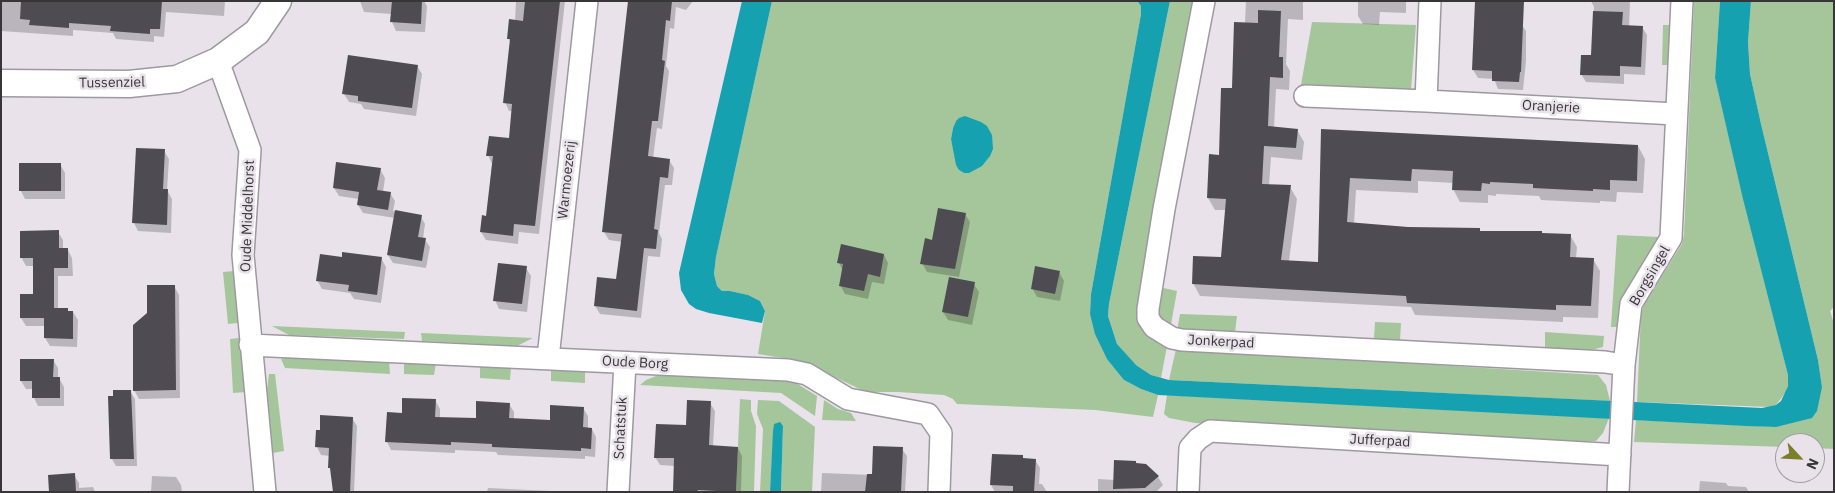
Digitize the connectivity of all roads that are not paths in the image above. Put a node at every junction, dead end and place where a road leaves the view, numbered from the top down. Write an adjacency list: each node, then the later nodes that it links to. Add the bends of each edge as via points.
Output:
1 (278, 1): 6 (street, via 256,32)
2 (587, 1): 12 (street, Warmoezerij)
3 (1204, 1): 14 (street, Jonkerpad, via 1148,309 1148,318 1154,327 1182,340)
4 (1430, 1): 9 (street)
5 (1682, 1): 10 (street, Borgsingel)
6 (218, 61): 7 (street, Tussenziel, via 177,79 129,84); 11 (street, Oude Middelhorst, via 250,150 243,255)
7 (1, 83)
8 (1305, 96): 9 (street, Oranjerie)
9 (1426, 101): 10 (street, Oranjerie)
10 (1676, 114): 14 (street, Borgsingel, via 1671,238 1631,304)
11 (250, 345): 12 (street, Oude Borg); 16 (street, Oude Middelhorst)
12 (548, 358): 13 (street, Oude Borg)
13 (625, 363): 17 (street, Schatstuk); 18 (street, Oude Borg, via 788,370 807,374 848,399 928,414 941,433)
14 (1624, 365): 15 (street, Borgsingel)
15 (1620, 455): 19 (street, Jufferpad, via 1210,432 1198,438 1190,448); 20 (street, Borgsingel)
16 (265, 492)
17 (618, 492)
18 (939, 492)
19 (1188, 492)
20 (1618, 492)

